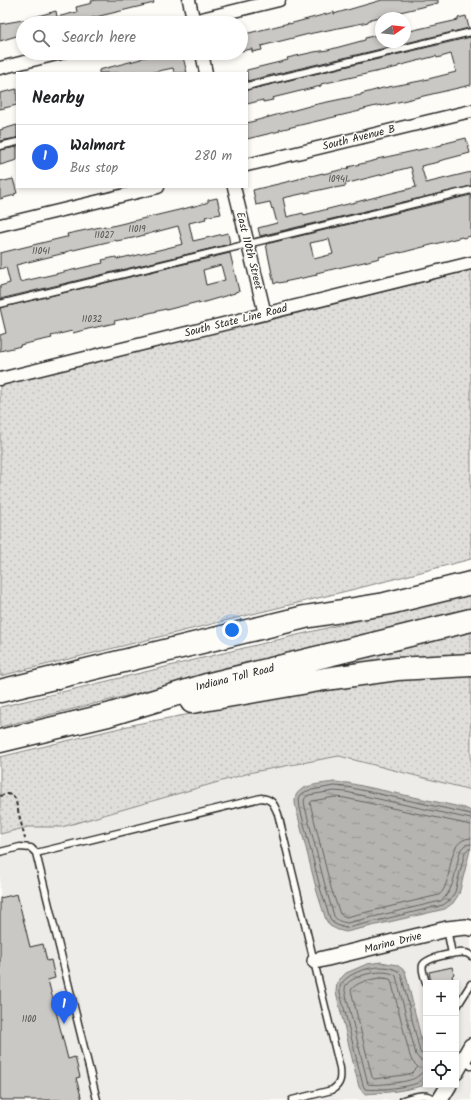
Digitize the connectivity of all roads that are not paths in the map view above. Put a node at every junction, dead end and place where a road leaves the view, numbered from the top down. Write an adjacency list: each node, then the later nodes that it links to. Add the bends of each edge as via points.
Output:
1 (189, 0): 3 (street)
2 (279, 0): 4 (street)
3 (190, 16)
4 (215, 16)
5 (471, 32): 10 (lane)
6 (33, 60): 8 (street)
7 (203, 60): 9 (street)
8 (0, 68)
9 (206, 72)
10 (248, 86)
11 (471, 111): 14 (street, South Avenue B)
12 (16, 142): 13 (lane)
13 (0, 146)
14 (248, 165)
15 (154, 188): 18 (street)
16 (234, 188): 19 (street, East 110th Street)
17 (471, 190): 19 (lane)
18 (0, 225)
19 (247, 244): 21 (lane); 22 (street, East 110th Street)
20 (471, 263): 22 (street, South State Line Road)
21 (0, 304)
22 (264, 314): 23 (street, South State Line Road)
23 (0, 379)
24 (471, 568): 26 (highway)
25 (471, 583): 26 (highway, via 385,604)
26 (304, 617): 29 (highway)
27 (471, 620): 30 (highway, Indiana Toll Road, via 210,684)
28 (471, 665): 30 (highway, via 397,669)
29 (0, 691)
30 (108, 715): 31 (highway, Indiana Toll Road)
31 (0, 741)
32 (0, 852): 33 (lane, via 25,847)
33 (36, 853): 38 (lane, via 261,798 267,799 275,806 278,814); 45 (lane)
34 (471, 928): 35 (street, Marina Drive)
35 (447, 929): 36 (lane); 38 (street, Marina Drive)
36 (452, 954): 37 (lane, via 467,953); 39 (lane, via 425,962 422,967)
37 (471, 956)
38 (315, 961): 46 (lane, via 340,1068 340,1082 332,1090)
39 (425, 980)
40 (471, 984): 41 (lane)
41 (459, 1003)
42 (471, 1046): 43 (street)
43 (462, 1063)
44 (447, 1088): 49 (street)
45 (97, 1100)
46 (292, 1100)
47 (403, 1100): 48 (lane, via 425,1095)
48 (437, 1100)
49 (440, 1100)

